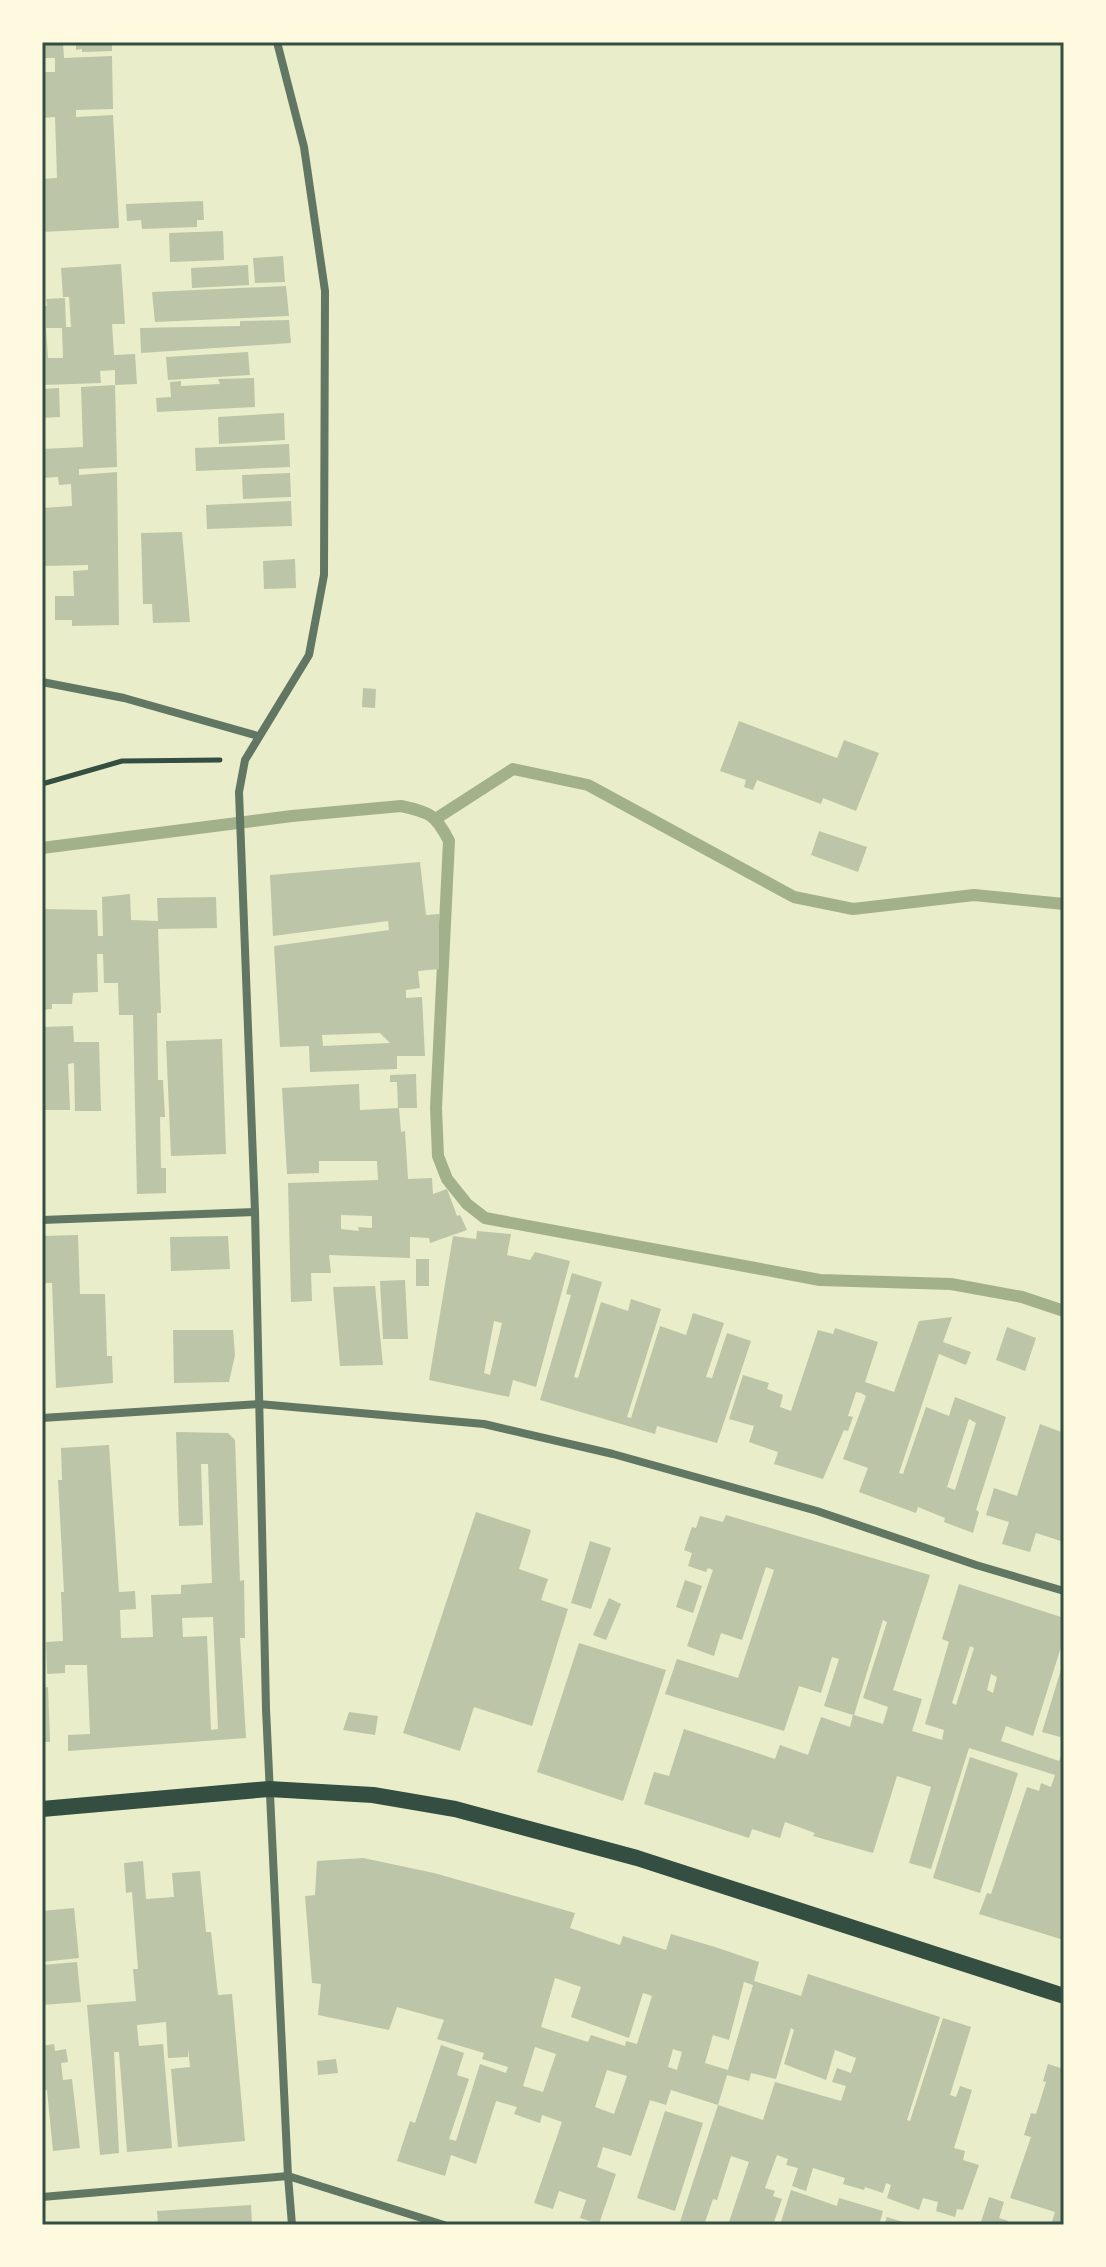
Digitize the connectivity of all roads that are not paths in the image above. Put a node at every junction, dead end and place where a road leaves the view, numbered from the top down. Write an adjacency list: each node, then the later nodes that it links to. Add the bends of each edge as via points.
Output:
1 (277, 42): 3 (street, via 304,147 325,291 324,575 309,655)
2 (42, 682): 3 (street, via 124,698)
3 (258, 736): 4 (street, via 245,760 239,792)
4 (255, 1212): 5 (street); 6 (street)
5 (42, 1220)
6 (259, 1404): 7 (street); 8 (street, via 498,1427 817,1511); 9 (street)
7 (42, 1418)
8 (1064, 1591)
9 (269, 1789): 10 (main road); 11 (main road, via 373,1795 455,1809 637,1858); 12 (street)
10 (42, 1809)
11 (1064, 1996)
12 (288, 2176): 13 (street); 14 (street); 15 (street)
13 (42, 2197)
14 (292, 2225)
15 (444, 2225)

